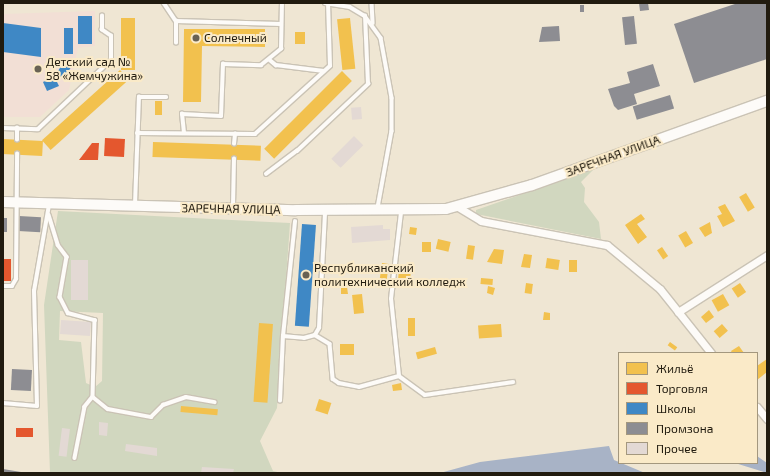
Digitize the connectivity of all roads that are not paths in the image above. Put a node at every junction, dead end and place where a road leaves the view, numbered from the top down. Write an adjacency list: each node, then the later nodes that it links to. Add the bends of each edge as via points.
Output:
1 (164, 3): 7 (lane)
2 (282, 3): 9 (lane)
3 (327, 3): 6 (lane, via 350,7); 12 (lane, via 330,66)
4 (372, 3): 8 (lane)
5 (102, 16): 16 (lane, via 102,30 111,36 111,60 38,129)
6 (365, 16): 8 (lane); 24 (lane, via 368,84 297,151)
7 (176, 21): 9 (lane); 10 (lane)
8 (373, 23): 32 (lane, via 381,38 392,110 391,142)
9 (281, 24): 11 (lane, via 281,49)
10 (176, 43)
11 (270, 60): 12 (lane, via 276,65); 18 (lane, via 261,65 223,64 221,116 182,114)
12 (324, 71): 19 (lane, via 255,134)
13 (166, 98): 17 (lane, via 139,97)
14 (767, 101): 29 (street, ЗАРЕЧНАЯ УЛИЦА, via 532,185)
15 (3, 128): 16 (lane)
16 (17, 128): 20 (lane)
17 (137, 133): 18 (lane); 28 (lane)
18 (184, 133): 19 (lane)
19 (235, 134): 21 (lane)
20 (17, 140)
21 (234, 144)
22 (17, 154): 26 (lane)
23 (234, 160): 30 (lane)
24 (266, 174)
25 (3, 202): 26 (street, ЗАРЕЧНАЯ УЛИЦА)
26 (15, 203): 27 (street, ЗАРЕЧНАЯ УЛИЦА); 37 (lane, via 16,279 12,286)
27 (49, 204): 28 (street, ЗАРЕЧНАЯ УЛИЦА); 34 (lane)
28 (135, 206): 30 (street, ЗАРЕЧНАЯ УЛИЦА)
29 (458, 207): 33 (street, ЗАРЕЧНАЯ УЛИЦА); 38 (street, via 482,221 607,245 660,289)
30 (233, 209): 31 (street, ЗАРЕЧНАЯ УЛИЦА)
31 (325, 211): 32 (street, ЗАРЕЧНАЯ УЛИЦА); 39 (lane, via 319,328)
32 (377, 211): 33 (street, ЗАРЕЧНАЯ УЛИЦА)
33 (401, 212): 42 (lane, via 391,299)
34 (49, 215): 44 (lane, via 58,245 67,257 60,297 68,313 95,320); 47 (lane, via 34,291 37,406)
35 (295, 222): 40 (lane)
36 (767, 254): 38 (street)
37 (3, 286)
38 (678, 312): 41 (street)
39 (315, 335): 40 (lane, via 292,339); 42 (lane, via 330,344 333,379 339,383 359,387)
40 (283, 336): 45 (lane)
41 (710, 352)
42 (399, 376): 43 (lane, via 425,395)
43 (513, 382)
44 (94, 397): 46 (lane, via 108,409 151,417 163,405 186,397); 50 (lane, via 85,407)
45 (280, 401)
46 (215, 402)
47 (3, 404)
48 (758, 408): 49 (street)
49 (767, 419)
50 (74, 458)

